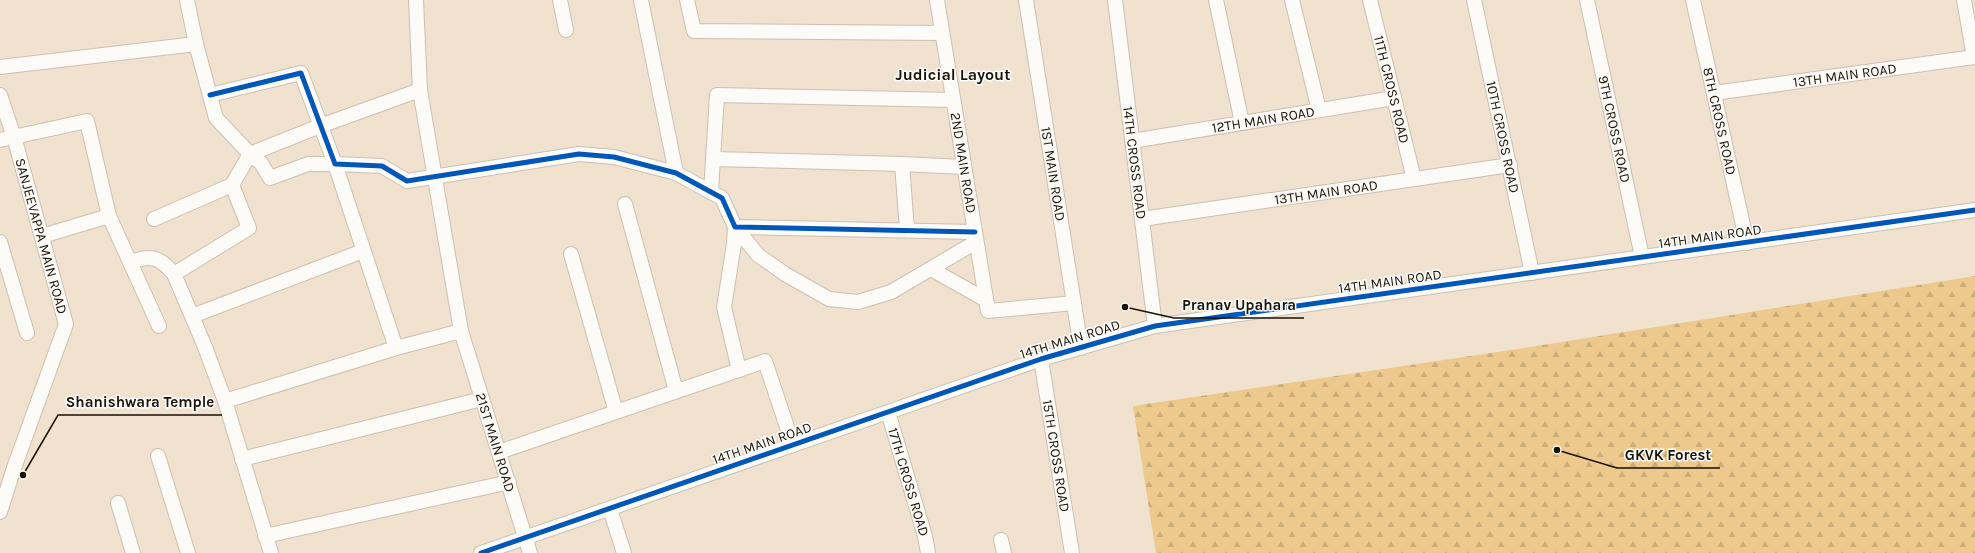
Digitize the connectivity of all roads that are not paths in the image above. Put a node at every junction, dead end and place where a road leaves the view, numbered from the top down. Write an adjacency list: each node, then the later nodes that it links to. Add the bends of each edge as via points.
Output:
1 (187, 0): 18 (street)
2 (416, 0): 21 (street, 21ST MAIN ROAD)
3 (560, 0): 16 (street)
4 (641, 0): 39 (street)
5 (687, 0): 17 (street, via 694,31)
6 (937, 0): 17 (street, 2ND MAIN ROAD)
7 (1026, 0): 63 (street, 1ST MAIN ROAD)
8 (1115, 0): 32 (street, 14TH CROSS ROAD)
9 (1216, 0): 28 (street)
10 (1292, 0): 27 (street)
11 (1370, 0): 25 (street, 11TH CROSS ROAD)
12 (1474, 0): 37 (street, 10TH CROSS ROAD)
13 (1587, 0): 57 (street, 9TH CROSS ROAD)
14 (1693, 0): 22 (street, 8TH CROSS ROAD)
15 (1964, 0): 19 (street)
16 (566, 30)
17 (942, 34): 26 (street, 2ND MAIN ROAD)
18 (196, 44): 20 (street); 23 (street)
19 (1974, 57): 22 (street, 13TH MAIN ROAD)
20 (0, 67)
21 (420, 90): 29 (street); 40 (street, 21ST MAIN ROAD)
22 (1714, 93): 54 (street, 8TH CROSS ROAD)
23 (210, 95): 29 (street, via 301,73); 33 (street, via 216,118)
24 (0, 98): 30 (street, SANJEEVAPPA MAIN ROAD)
25 (1394, 98): 27 (street, 12TH MAIN ROAD); 41 (street, 11TH CROSS ROAD)
26 (953, 100): 34 (street, via 717,95); 38 (street, 2ND MAIN ROAD)
27 (1319, 110): 28 (street, 12TH MAIN ROAD)
28 (1242, 123): 32 (street, 12TH MAIN ROAD)
29 (320, 126): 33 (street); 35 (street)
30 (14, 137): 31 (street); 46 (street, via 87,121); 51 (street, SANJEEVAPPA MAIN ROAD)
31 (0, 140)
32 (1132, 140): 48 (street, 14TH CROSS ROAD)
33 (250, 154): 35 (street, via 261,163 270,178 308,164); 42 (street)
34 (713, 159): 36 (street); 43 (street)
35 (335, 164): 40 (street, via 382,166 407,181); 55 (street)
36 (902, 164): 38 (street); 50 (street)
37 (1510, 165): 41 (street, 13TH MAIN ROAD); 60 (street, 10TH CROSS ROAD)
38 (964, 167): 52 (street, 2ND MAIN ROAD)
39 (676, 173): 40 (street, via 614,157 579,154); 43 (street)
40 (434, 177): 67 (street, 21ST MAIN ROAD)
41 (1414, 179): 48 (street, 13TH MAIN ROAD)
42 (232, 185): 47 (street); 61 (street, via 249,228)
43 (710, 192): 49 (street, via 722,198)
44 (625, 204): 73 (street)
45 (1975, 210): 54 (street, 14TH MAIN ROAD)
46 (109, 216): 51 (street); 58 (street)
47 (154, 219)
48 (1142, 219): 66 (street, 14TH CROSS ROAD)
49 (735, 227): 50 (street); 59 (street, via 758,255 829,299 858,302 891,292); 72 (street, via 724,308)
50 (908, 230): 52 (street)
51 (42, 236): 82 (street, SANJEEVAPPA MAIN ROAD, via 66,324)
52 (975, 237): 59 (street); 62 (street, 2ND MAIN ROAD)
53 (0, 242): 68 (street)
54 (1747, 243): 57 (street, 14TH MAIN ROAD)
55 (363, 251): 64 (street); 69 (street)
56 (571, 254): 76 (street)
57 (1642, 258): 60 (street, 14TH MAIN ROAD)
58 (130, 262): 61 (street, via 147,256 166,264); 65 (street)
59 (931, 269): 62 (street)
60 (1532, 273): 66 (street, 14TH MAIN ROAD)
61 (174, 274): 64 (street)
62 (986, 300): 63 (street, via 988,311)
63 (1074, 303): 70 (street, 1ST MAIN ROAD)
64 (192, 316): 75 (street)
65 (159, 326)
66 (1156, 326): 70 (street, 14TH MAIN ROAD)
67 (461, 332): 69 (street); 74 (street, 21ST MAIN ROAD)
68 (27, 333)
69 (396, 348): 75 (street)
70 (1081, 348): 71 (street, 14TH MAIN ROAD)
71 (1041, 359): 77 (street, 14TH MAIN ROAD); 97 (street, 15TH CROSS ROAD)
72 (739, 370): 73 (street); 78 (street, via 765,361)
73 (676, 392): 76 (street)
74 (482, 399): 79 (street, 21ST MAIN ROAD); 81 (street)
75 (225, 401): 81 (street)
76 (616, 412): 79 (street)
77 (888, 412): 78 (street, 14TH MAIN ROAD); 96 (street, 17TH CROSS ROAD)
78 (793, 445): 86 (street, 14TH MAIN ROAD)
79 (499, 452): 84 (street, 21ST MAIN ROAD)
80 (158, 456): 91 (street)
81 (242, 459): 88 (street)
82 (14, 468): 83 (street); 87 (street, SANJEEVAPPA MAIN ROAD)
83 (0, 473)
84 (508, 482): 88 (street); 89 (street, 21ST MAIN ROAD)
85 (118, 503): 90 (street)
86 (610, 509): 89 (street, 14TH MAIN ROAD); 95 (street)
87 (0, 512)
88 (266, 536): 92 (street)
89 (526, 537): 93 (street, 14TH MAIN ROAD); 94 (street, 21ST MAIN ROAD)
90 (133, 553)
91 (188, 553)
92 (271, 553)
93 (481, 553)
94 (530, 553)
95 (624, 553)
96 (928, 553)
97 (1072, 553)

